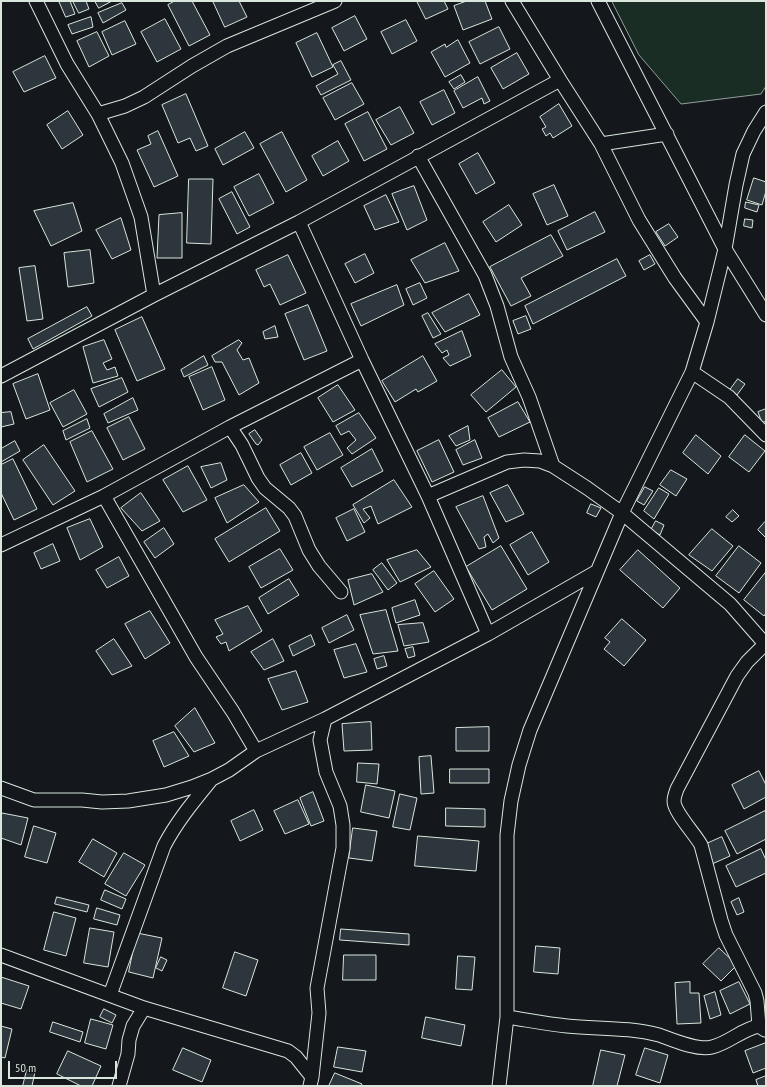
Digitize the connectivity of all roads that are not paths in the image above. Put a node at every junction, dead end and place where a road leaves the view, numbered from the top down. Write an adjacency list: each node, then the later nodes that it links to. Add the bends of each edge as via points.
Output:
1 (36, 1): 7 (street, via 67,64)
2 (335, 1): 7 (street, via 227,46 144,97)
3 (512, 1): 5 (street)
4 (598, 1): 8 (street)
5 (560, 80): 9 (street); 10 (street)
6 (766, 112): 12 (street, via 743,154)
7 (98, 114): 13 (street, via 122,163 141,218)
8 (667, 134): 9 (street); 12 (street)
9 (602, 144): 15 (street, via 639,220 674,278)
10 (418, 156): 11 (street); 21 (street, via 485,275 497,306 511,358 529,397)
11 (299, 222): 13 (street); 16 (street)
12 (726, 249): 14 (street); 15 (street)
13 (154, 295): 18 (street)
14 (766, 315)
15 (707, 322): 17 (street)
16 (362, 360): 19 (street); 23 (street)
17 (692, 372): 20 (street, via 729,397); 24 (street)
18 (1, 376)
19 (230, 427): 22 (street); 27 (street, via 258,478 295,516 309,550)
20 (766, 435)
21 (553, 466): 23 (street, via 540,461 507,462); 24 (street)
22 (104, 496): 25 (street); 31 (street, via 196,658)
23 (428, 496): 28 (street)
24 (622, 513): 26 (street); 29 (street, via 730,604)
25 (1, 545)
26 (596, 572): 28 (street); 37 (street, via 530,730 512,800 508,835)
27 (341, 592)
28 (488, 634): 30 (street)
29 (766, 644): 38 (street, via 746,662 736,676 677,788 674,801 676,811 701,845 720,920 755,993)
30 (325, 719): 31 (street); 39 (street, via 320,740 326,772 340,806 343,848 317,988 319,1012)
31 (256, 751): 32 (street, via 230,770)
32 (212, 779): 33 (street, via 166,795 115,802 34,800); 35 (street, via 174,827 164,846)
33 (1, 788)
34 (1, 955): 35 (street)
35 (110, 995): 36 (street)
36 (144, 1008): 39 (street, via 288,1051 296,1057); 40 (street, via 133,1026)
37 (507, 1017): 38 (street, via 567,1026 641,1031 697,1047 711,1048 749,1028); 41 (street)
38 (762, 1028)
39 (311, 1081)
40 (119, 1086)
41 (499, 1086)

